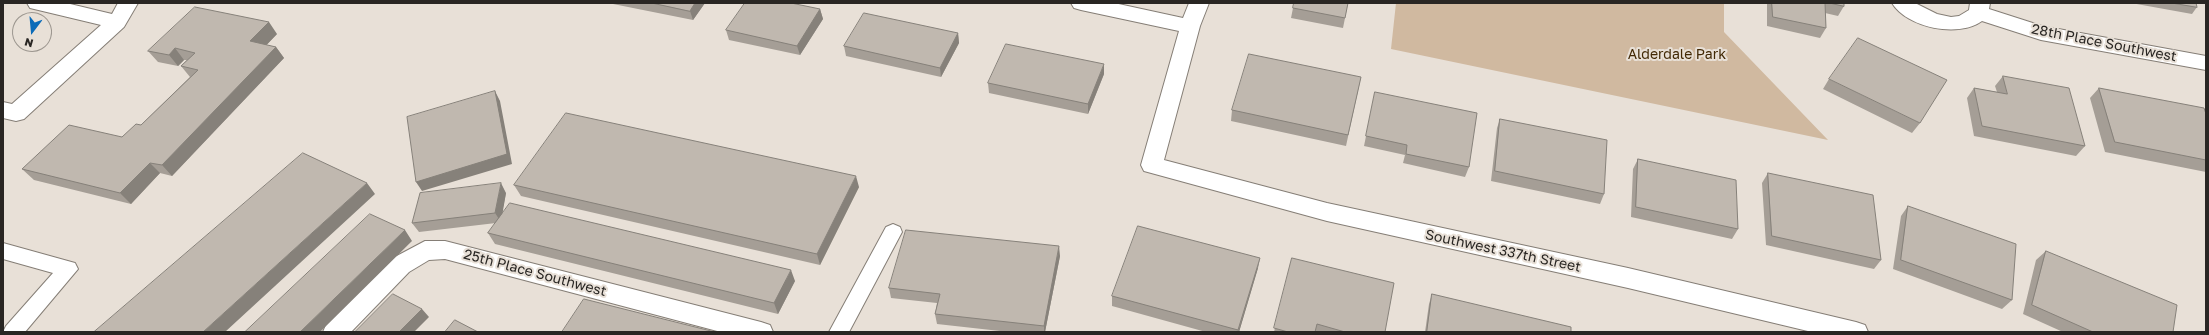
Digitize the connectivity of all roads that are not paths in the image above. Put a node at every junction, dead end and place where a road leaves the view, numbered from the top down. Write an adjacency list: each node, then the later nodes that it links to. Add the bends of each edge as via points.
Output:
1 (36, 3): 7 (street)
2 (128, 3): 7 (street)
3 (1081, 3): 8 (street)
4 (1200, 3): 8 (street)
5 (1902, 3): 6 (street, 28th Place Southwest, via 1923,17 1951,24 1973,19)
6 (1980, 8): 9 (street, 28th Place Southwest, via 2041,34)
7 (117, 22): 10 (street, via 16,113)
8 (1190, 26): 17 (street, Southwest 337th Street, via 1152,165 1327,212 1628,278)
9 (2206, 63)
10 (3, 110)
11 (893, 232): 16 (lane)
12 (3, 251): 13 (lane, via 68,269)
13 (13, 332)
14 (336, 332): 15 (street, 25th Place Southwest, via 402,265 425,251 445,250)
15 (761, 332)
16 (839, 332)
17 (1856, 332)

